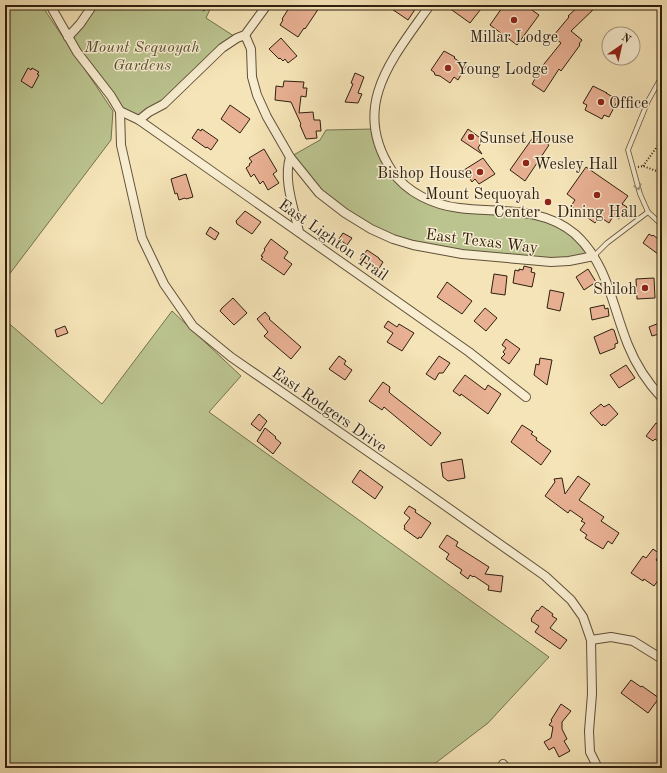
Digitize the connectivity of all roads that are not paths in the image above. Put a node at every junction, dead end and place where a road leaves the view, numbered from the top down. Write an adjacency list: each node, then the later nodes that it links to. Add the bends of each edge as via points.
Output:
1 (50, 5): 6 (street, East Rodgers Drive)
2 (93, 5): 6 (street)
3 (267, 5): 5 (street)
4 (430, 5): 14 (street, via 389,64 375,102 377,140 384,159 396,176 426,199 459,208 539,215 575,235)
5 (245, 35): 9 (street, via 222,48 164,104); 10 (street, East Texas Way, via 251,49 252,77 256,95)
6 (68, 36): 8 (street, East Rodgers Drive)
7 (662, 76): 11 (lane, one-way to 11, via 648,101 628,150 640,194)
8 (120, 111): 9 (street, East Lighton Trail); 17 (street, East Rodgers Drive, via 121,145 142,238 164,284 193,326 231,357 545,576 571,600 583,617)
9 (139, 120): 13 (street, East Lighton Trail)
10 (290, 157): 13 (street, via 287,179); 14 (street, East Texas Way, via 319,193 345,213 393,239 462,254 551,262 569,262)
11 (648, 212): 12 (lane); 14 (lane)
12 (662, 225)
13 (299, 232): 15 (street, East Lighton Trail, via 481,360)
14 (594, 256): 16 (street, via 608,283 638,366)
15 (526, 397)
16 (662, 398)
17 (591, 640): 18 (street, via 611,637 633,640); 19 (street, East Rodgers Drive, via 590,752)
18 (662, 659)
19 (598, 768)

